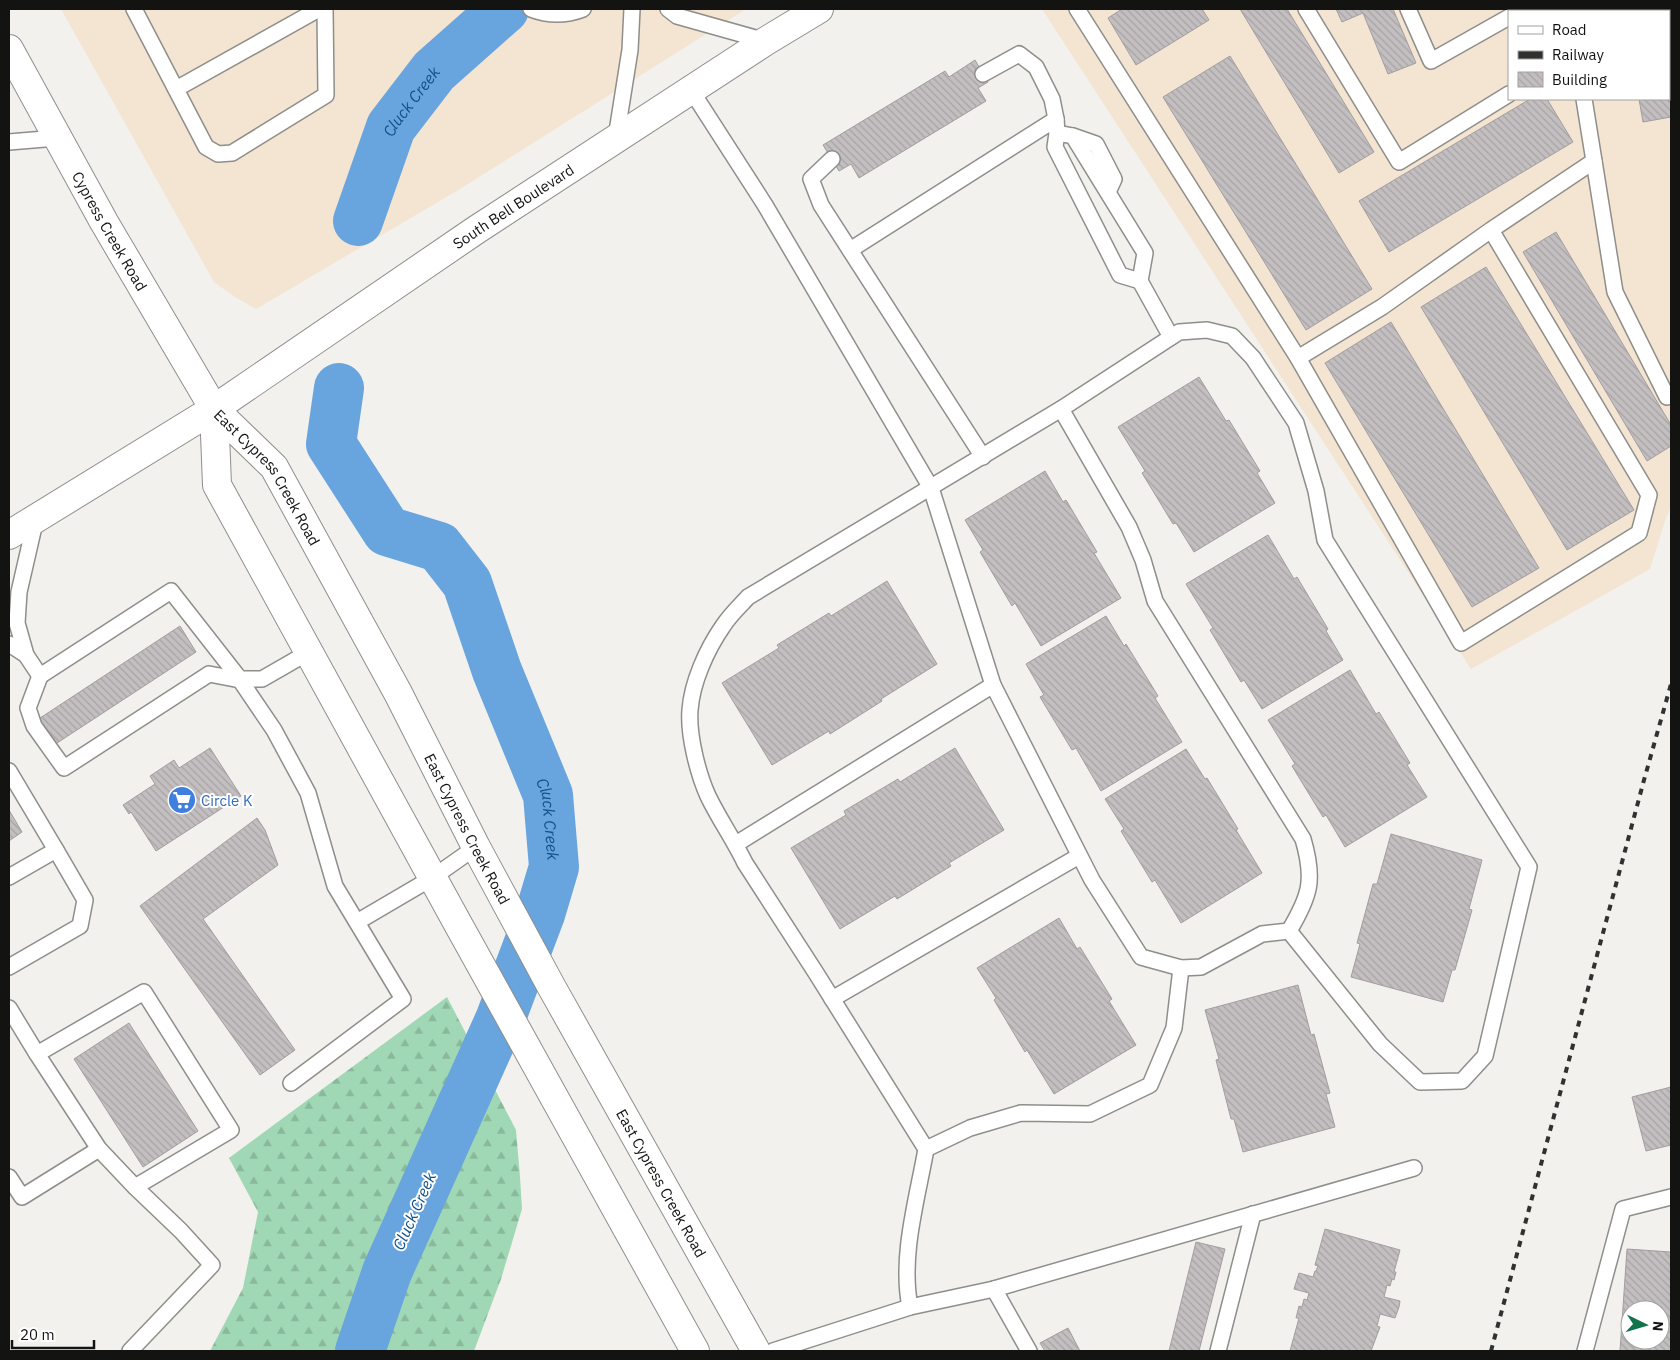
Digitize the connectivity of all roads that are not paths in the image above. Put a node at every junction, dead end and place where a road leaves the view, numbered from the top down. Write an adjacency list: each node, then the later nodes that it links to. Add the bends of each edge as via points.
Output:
1 (134, 9): 16 (lane)
2 (320, 9): 16 (lane)
3 (325, 9): 16 (lane, via 326,95 232,153 218,154 206,147)
4 (531, 9): 5 (lane, via 561,15)
5 (583, 9)
6 (632, 9): 22 (lane, via 630,50)
7 (668, 9): 13 (lane, via 677,16)
8 (819, 9): 13 (main road, South Bell Boulevard)
9 (1077, 9): 30 (lane)
10 (1306, 9): 18 (lane, via 1399,162)
11 (1408, 9): 12 (lane, via 1431,61)
12 (1508, 18)
13 (766, 41): 17 (main road, South Bell Boulevard)
14 (12, 65): 21 (main road, Cypress Creek Road)
15 (983, 74): 20 (lane, via 1019,54 1036,67 1052,99)
16 (176, 89)
17 (690, 90): 22 (main road, South Bell Boulevard); 35 (lane, via 765,205)
18 (1508, 95)
19 (1584, 100): 25 (lane)
20 (1057, 126): 27 (lane); 28 (lane, via 1073,136 1145,253); 28 (lane, via 1055,147 1120,275)
21 (58, 138): 23 (lane); 32 (main road, Cypress Creek Road)
22 (616, 138): 32 (main road, South Bell Boulevard)
23 (9, 142)
24 (832, 159): 27 (lane, via 811,179 821,205)
25 (1594, 161): 26 (lane); 31 (lane, via 1615,292)
26 (1491, 230): 30 (lane, via 1382,307); 30 (lane, via 1649,495 1639,533 1461,643)
27 (850, 250): 34 (lane)
28 (1140, 282): 29 (lane)
29 (1171, 337): 33 (lane); 52 (lane, via 1179,332 1207,330 1232,336 1253,358 1296,423 1316,491 1325,540 1529,867 1485,1056 1462,1081 1420,1082 1380,1044)
30 (1298, 358)
31 (1667, 397)
32 (214, 409): 36 (main road, South Bell Boulevard); 39 (main road, East Cypress Creek Road, via 217,484); 46 (main road, East Cypress Creek Road, via 274,467 398,693)
33 (1061, 409): 34 (lane); 52 (lane, via 1129,527 1155,601 1303,839 1309,861 1309,885 1303,906)
34 (984, 457): 35 (lane)
35 (932, 488): 43 (lane); 45 (lane, via 748,597 723,626 705,658 690,711 692,741 708,795)
36 (36, 518): 37 (main road, South Bell Boulevard); 40 (lane, via 19,592 17,623)
37 (9, 535)
38 (9, 644): 40 (lane)
39 (308, 652): 42 (lane, via 262,680); 50 (main road, East Cypress Creek Road)
40 (26, 655): 41 (lane)
41 (40, 676): 42 (lane, via 171,591); 42 (lane, via 28,708 34,726 64,768 209,674)
42 (239, 679): 51 (lane, via 274,730 308,794 336,886)
43 (993, 685): 45 (lane); 48 (lane)
44 (9, 771): 47 (lane)
45 (736, 844): 55 (lane)
46 (476, 847): 50 (lane); 70 (main road, East Cypress Creek Road)
47 (56, 850): 49 (lane); 53 (lane, via 85,900 80,926)
48 (1079, 856): 54 (lane, via 1141,956); 55 (lane)
49 (9, 877)
50 (432, 878): 51 (lane); 69 (main road, East Cypress Creek Road)
51 (357, 922): 58 (lane, via 403,999)
52 (1289, 931): 54 (lane, via 1262,934 1201,967)
53 (9, 967)
54 (1181, 968): 60 (lane, via 1174,1028 1150,1085 1090,1114 1021,1114 970,1128)
55 (832, 999): 60 (lane)
56 (9, 1008): 57 (lane)
57 (37, 1054): 59 (lane); 63 (lane, via 144,992 231,1130)
58 (291, 1083)
59 (99, 1149): 62 (lane, via 22,1197); 63 (lane)
60 (926, 1149): 67 (lane, via 910,1236 906,1287)
61 (1414, 1168): 65 (lane)
62 (9, 1177)
63 (135, 1187): 68 (lane, via 212,1265)
64 (1671, 1197): 74 (lane, via 1623,1209)
65 (1253, 1214): 66 (lane); 73 (lane)
66 (994, 1289): 67 (lane); 72 (lane)
67 (910, 1307): 71 (lane)
68 (130, 1351)
69 (696, 1351)
70 (756, 1351)
71 (773, 1351)
72 (1029, 1351)
73 (1218, 1351)
74 (1585, 1351)

